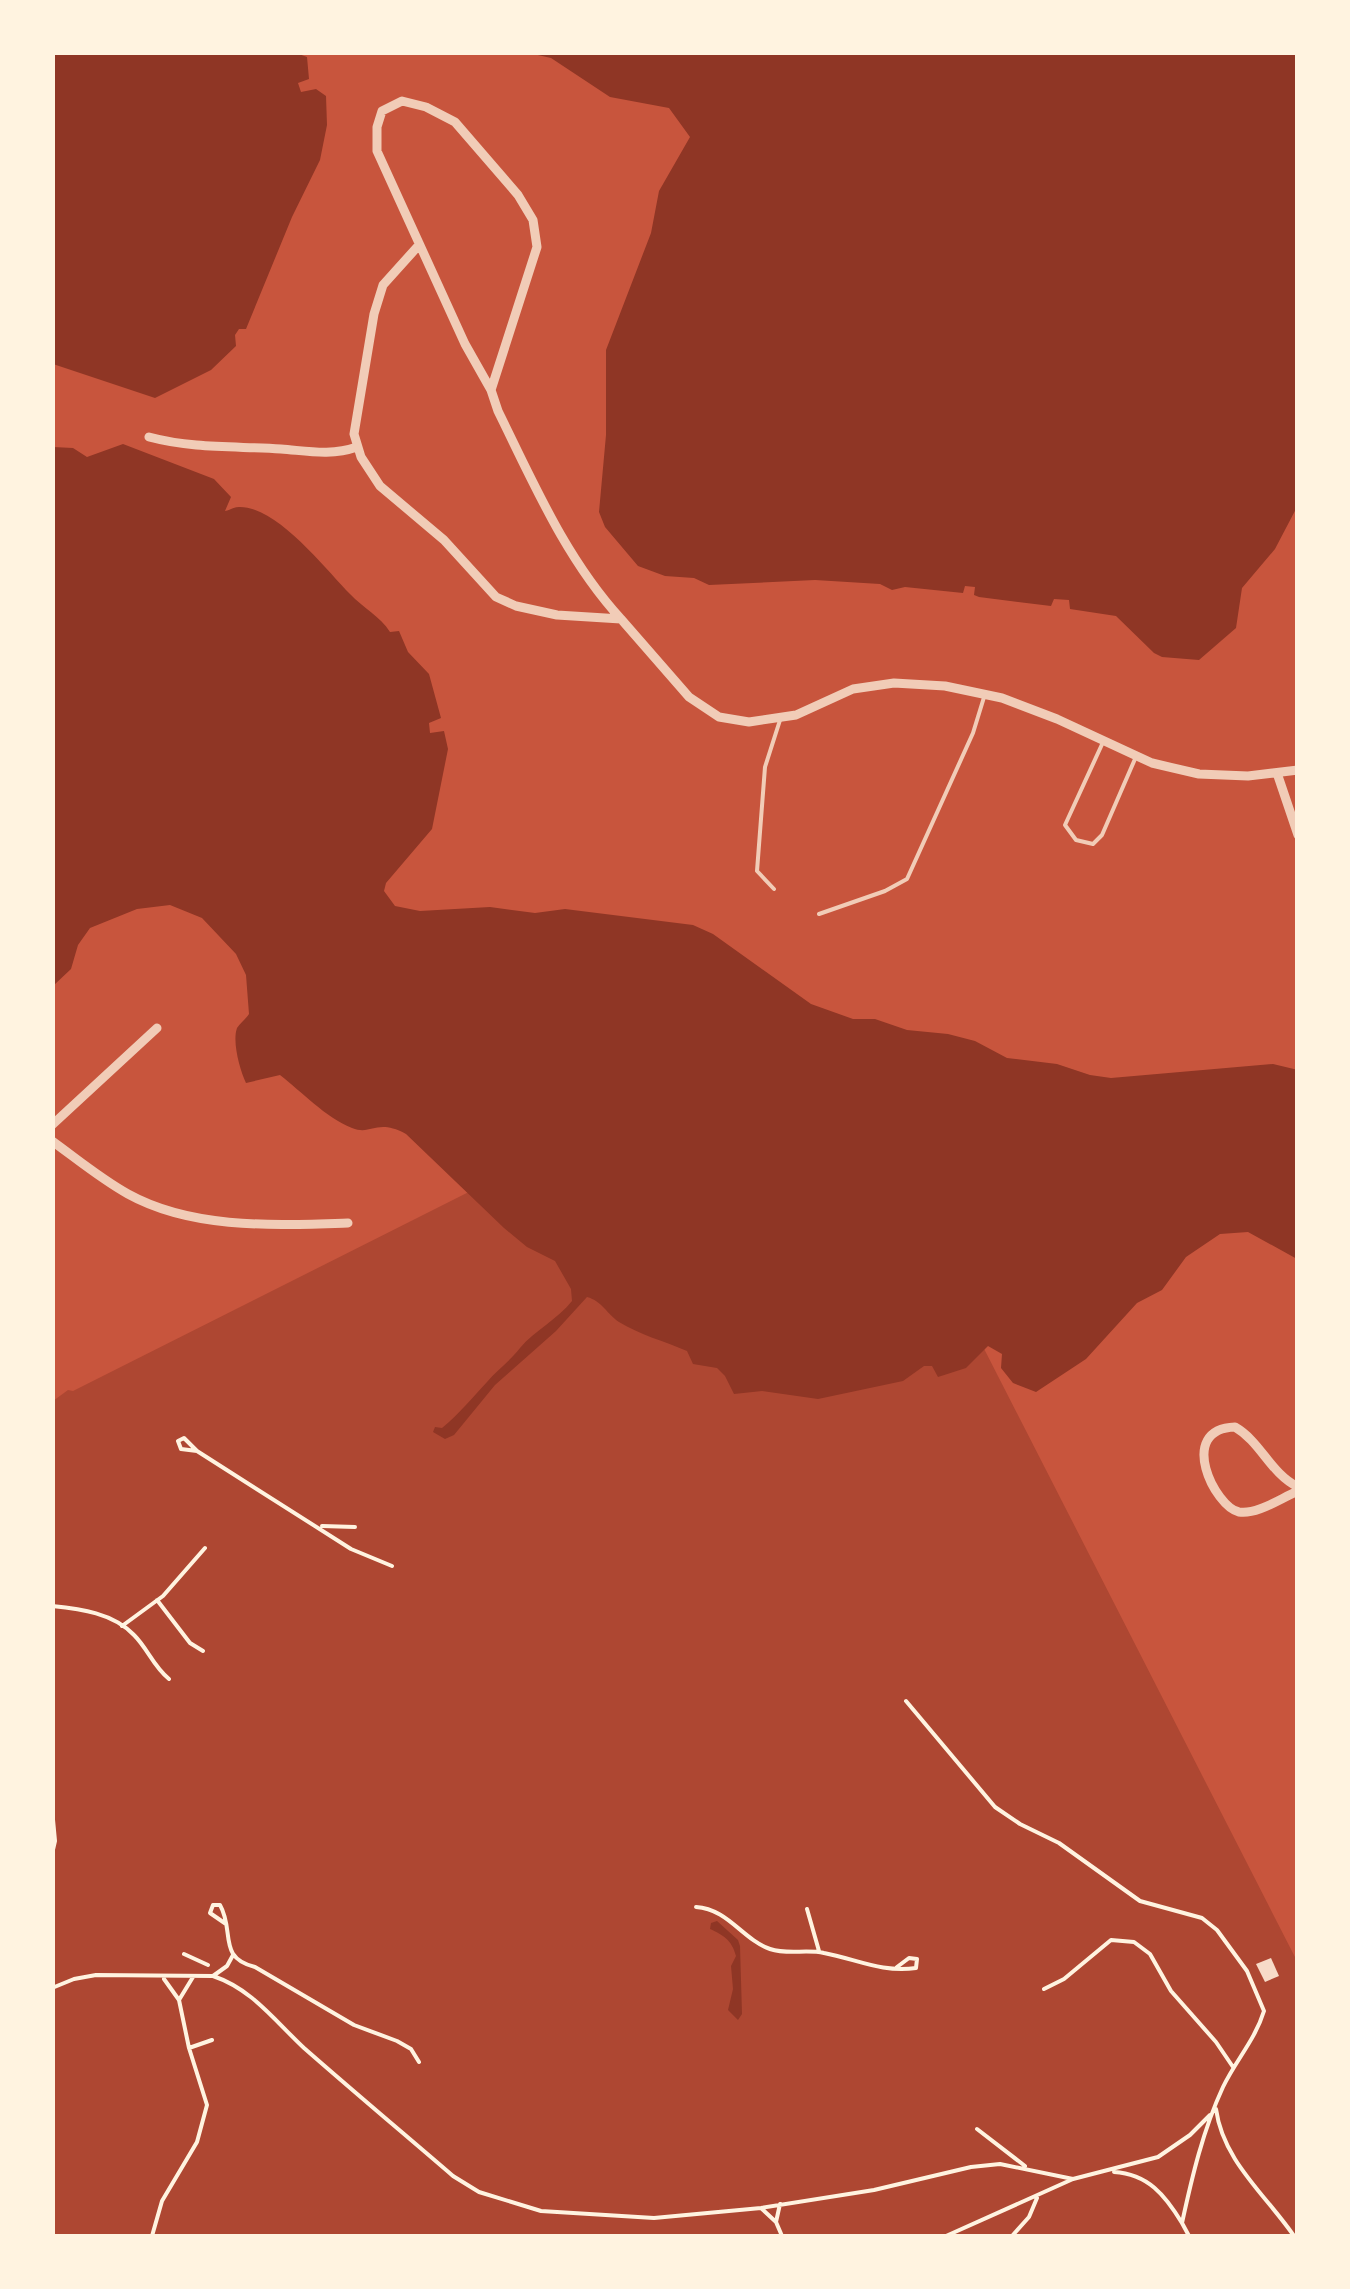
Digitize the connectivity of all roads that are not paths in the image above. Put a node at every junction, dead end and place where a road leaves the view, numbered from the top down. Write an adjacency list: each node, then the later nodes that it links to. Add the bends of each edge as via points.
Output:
1 (419, 245): 2 (street); 2 (street, via 376,150 382,111 402,101 455,122 533,220 536,247); 4 (street, via 383,285 374,314 354,434)
2 (492, 390): 5 (street, via 568,549)
3 (149, 437): 4 (street, via 226,449 336,454)
4 (358, 447): 5 (street, via 380,486 444,540 496,597 557,616)
5 (621, 620): 7 (street, via 689,697 719,717)
6 (985, 694): 7 (street, via 894,683 853,689); 8 (street); 14 (lane, via 906,878)
7 (781, 718): 13 (lane, via 765,767 756,871)
8 (1104, 740): 9 (street); 9 (lane, via 1066,825 1076,840 1093,844 1102,835)
9 (1137, 756): 11 (street, via 1200,774)
10 (1298, 770): 11 (street)
11 (1277, 773): 12 (street)
12 (1298, 835)
13 (774, 889)
14 (820, 914)
15 (157, 1028): 16 (street)
16 (52, 1125)
17 (52, 1141): 18 (street, via 131,1196 197,1218)
18 (348, 1223)
19 (1298, 1489): 19 (street, via 1235,1428 1206,1440 1204,1462 1230,1508 1260,1508)

